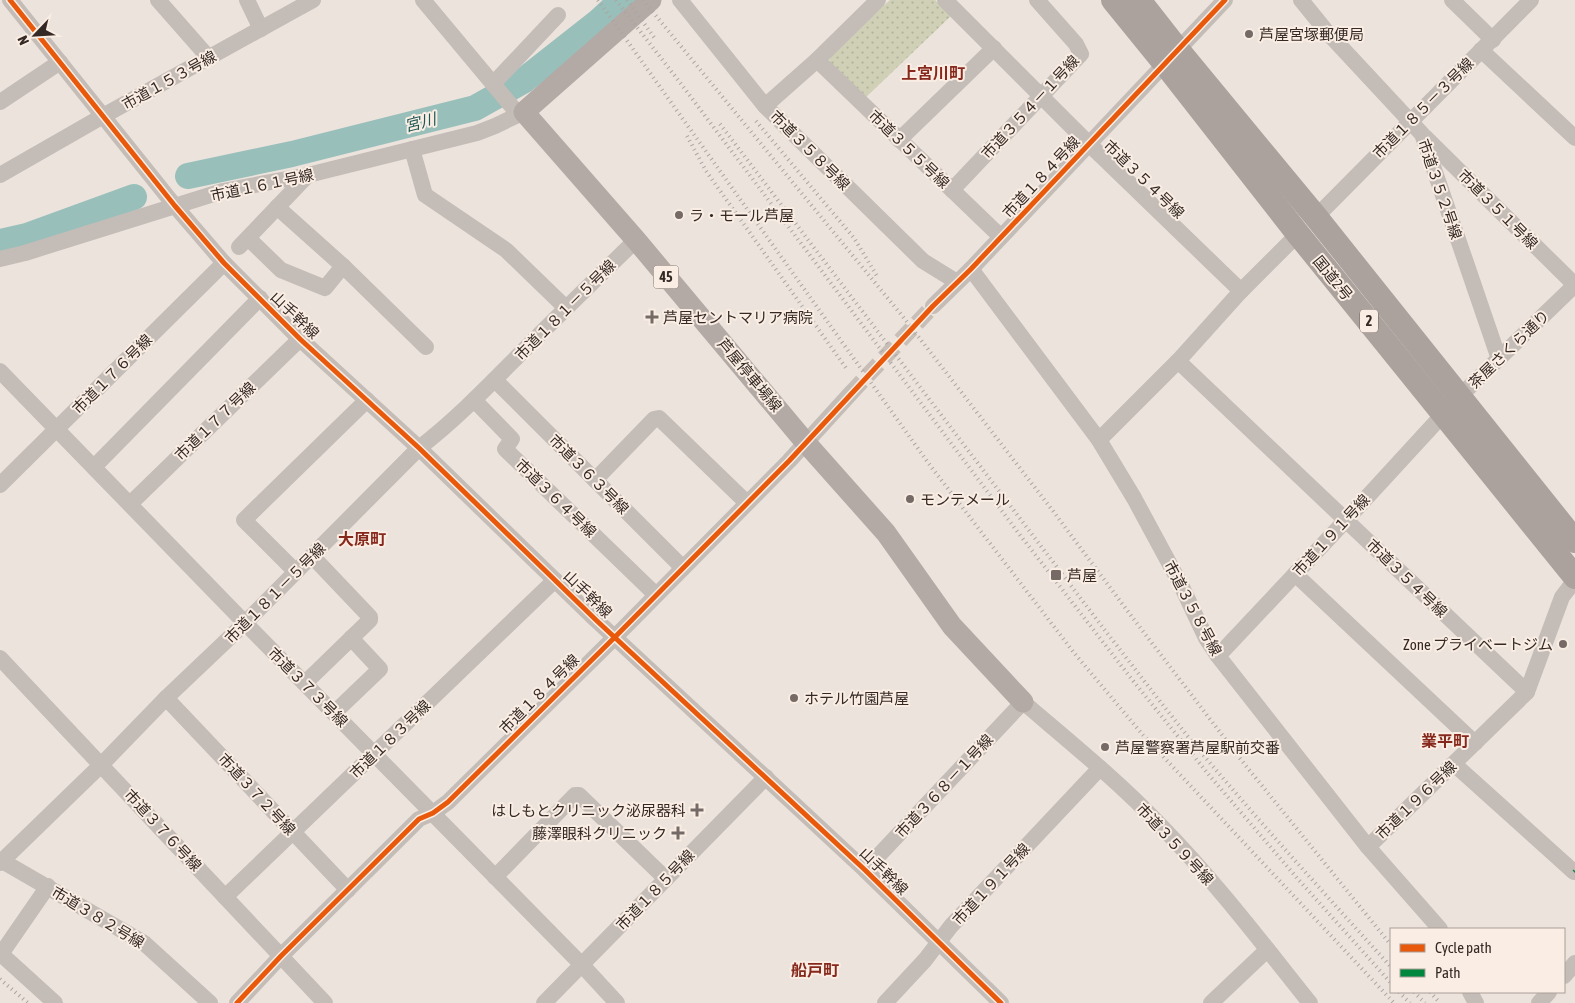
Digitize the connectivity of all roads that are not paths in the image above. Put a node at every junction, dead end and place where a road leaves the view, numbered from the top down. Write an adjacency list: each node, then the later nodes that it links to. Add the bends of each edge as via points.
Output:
1 (10, 0): 24 (street)
2 (158, 0): 22 (street)
3 (247, 0): 18 (street)
4 (312, 0): 18 (street, 市道１５３号線)
5 (423, 0): 26 (street)
6 (652, 0): 26 (main road)
7 (680, 0): 28 (street, 市道３５８号線)
8 (878, 0): 23 (street)
9 (945, 0): 20 (street, 市道３５４号線)
10 (1113, 0): 21 (highway, 国道2号 / 2)
11 (1139, 0): 21 (highway, 国道2号 / 2)
12 (1225, 0): 21 (street, 市道１８４号線)
13 (1301, 0): 30 (street, 市道３５２号線)
14 (1452, 0): 19 (street)
15 (1531, 0): 19 (street, 市道１８５－３号線)
16 (1040, 1): 25 (street, 市道３５４－１号線, via 1081,54)
17 (558, 15): 26 (street)
18 (261, 29): 22 (street, 市道１５３号線)
19 (1487, 45): 30 (street, 市道１８５－３号線); 32 (street)
20 (994, 48): 25 (street, 市道３５４号線); 33 (street)
21 (1172, 57): 34 (street, 市道１８４号線); 41 (highway, 国道2号 / 2); 42 (highway, 国道2号 / 2)
22 (209, 58): 29 (street, 市道１５３号線)
23 (817, 60): 28 (street); 33 (street, 市道３５５号線)
24 (60, 62): 27 (street); 29 (street)
25 (1042, 96): 34 (street, 市道３５４号線); 38 (street, 市道３５４－１号線)
26 (508, 100): 35 (street, 市道１６１号線, via 495,126); 44 (main road, 芦屋停車場線 / 45)
27 (0, 102)
28 (766, 106): 49 (street, 市道３５８号線, via 923,261)
29 (103, 116): 36 (street, 市道１５３号線); 39 (street, 山手幹線)
30 (1410, 121): 31 (street, 市道３５２号線); 41 (street, 市道１８５－３号線)
31 (1422, 134): 50 (street, 市道３５１号線); 57 (street, 市道３５２号線)
32 (1575, 138)
33 (899, 140): 38 (street, 市道３５５号線)
34 (1089, 144): 43 (street, 市道１８４号線); 51 (street, 市道３５４号線)
35 (412, 149): 37 (street, 市道１６１号線); 54 (street, via 425,195 506,250)
36 (0, 175)
37 (308, 175): 39 (street, 市道１６１号線); 40 (street)
38 (952, 190): 43 (street, 市道３５５号線)
39 (171, 201): 45 (street, 市道１６１号線); 46 (street, 山手幹線)
40 (277, 207): 47 (street); 47 (street, via 244,242 281,270 325,288)
41 (1316, 217): 64 (highway, 国道2号 / 2)
42 (1298, 234): 51 (street); 64 (highway, 国道2号 / 2)
43 (1002, 237): 48 (street, 市道１８４号線)
44 (636, 240): 54 (street, 市道１８１－５号線); 67 (main road, 芦屋停車場線 / 45)
45 (0, 259)
46 (224, 263): 52 (street, 山手幹線); 65 (street, 市道１７６号線)
47 (343, 266): 56 (street)
48 (971, 269): 49 (street, 市道１８４号線); 66 (street, 市道３５８号線)
49 (957, 282): 53 (street, 市道１８４号線)
50 (1575, 285): 57 (street, 茶屋さくら通り)
51 (1242, 291): 58 (street)
52 (260, 298): 55 (street, 山手幹線); 69 (street)
53 (933, 306)
54 (566, 308): 60 (street, 市道１８１－５号線)
55 (300, 339): 62 (street, 山手幹線); 73 (street, 市道１７７号線)
56 (426, 347)
57 (1499, 359): 64 (street, 茶屋さくら通り)
58 (1178, 361): 66 (street); 74 (street, 市道３５４号線)
59 (0, 371): 65 (street, 市道３７３号線)
60 (495, 380): 63 (street, 市道１８１－５号線); 70 (street, 市道３６３号線)
61 (851, 393): 67 (street, 市道１８４号線)
62 (366, 400): 68 (street, 山手幹線); 78 (street, via 244,520)
63 (474, 400): 68 (street, 市道１８１－５号線); 82 (street, 市道３６４号線, via 512,439 505,449)
64 (1452, 405): 74 (street, 市道１９１号線); 75 (highway, 国道2号 / 2); 80 (highway, 国道2号 / 2)
65 (56, 430): 69 (street, 市道３７３号線); 71 (street, 市道１７６号線)
66 (1098, 440): 86 (street, 市道３５８号線, via 1134,498)
67 (806, 443): 72 (street, 市道１８４号線); 91 (main road, 芦屋停車場線 / 45, via 886,533 952,626)
68 (419, 448): 76 (street, 市道１８１－５号線); 81 (street, 山手幹線)
69 (94, 467): 73 (street, 市道３７３号線)
70 (595, 480): 72 (street, via 654,419 659,418); 77 (street, 市道３６３号線)
71 (0, 485)
72 (747, 503): 77 (street, 市道１８４号線)
73 (130, 504): 83 (street, 市道３７３号線)
74 (1346, 520): 79 (street, 市道１９１号線); 89 (street, 市道３５４号線)
75 (1575, 540)
76 (312, 556): 78 (street, 市道１８１－５号線); 85 (street, via 370,617)
77 (683, 568): 82 (street, 市道１８４号線)
78 (296, 572): 83 (street, 市道１８１－５号線)
79 (1295, 574): 86 (street, 市道１９１号線); 93 (street)
80 (1575, 578): 89 (street, 市道１９６号線, via 1562,597)
81 (555, 580): 84 (street, 山手幹線); 94 (street, 市道１８３号線)
82 (655, 594): 84 (street, 市道１８４号線)
83 (245, 624): 88 (street, 市道３７３号線); 90 (street, 市道１８１－５号線)
84 (615, 637): 98 (street, 山手幹線); 99 (street, 市道１８４号線, via 448,802)
85 (351, 638): 88 (street); 92 (street, via 380,669)
86 (1218, 656): 101 (street, 市道３５８号線)
87 (1, 661): 95 (street, 市道３７６号線)
88 (305, 683): 92 (street, 市道３７３号線)
89 (1526, 692): 93 (street, 市道１９６号線)
90 (166, 698): 95 (street, 市道１８１－５号線); 100 (street, 市道３７２号線)
91 (1023, 702): 97 (street, 市道３５９号線); 103 (street, 市道３６８－１号線)
92 (334, 713): 94 (street, 市道３７３号線)
93 (1475, 743): 96 (street, 市道１９６号線)
94 (374, 754): 99 (street, 市道３７３号線); 100 (street, 市道１８３号線)
95 (100, 764): 102 (street, 市道１８１－５号線); 109 (street, 市道３７６号線)
96 (1454, 764): 101 (street, 市道１９６号線); 104 (street)
97 (1100, 768): 111 (street, 市道１９１号線); 112 (street, 市道３５９号線, via 1161,825)
98 (766, 777): 103 (street, 山手幹線); 106 (street, 市道１８５号線)
99 (433, 813): 105 (street, 市道３７３号線); 108 (street, 市道１８４号線, via 419,819)
100 (293, 832): 108 (street, 市道３７２号線); 109 (street, 市道１８３号線)
101 (1368, 847): 110 (street, 市道３５８号線)
102 (1, 862): 107 (street, 市道３８２号線)
103 (865, 870): 111 (street, 山手幹線)
104 (1574, 872)
105 (495, 877): 106 (street, via 575,795); 115 (street, 市道３７３号線)
106 (666, 879): 115 (street, 市道１８５号線)
107 (48, 886): 118 (street, via 1,954); 119 (street, 市道３８２号線, via 144,943)
108 (348, 890): 113 (street, 市道１８４号線)
109 (225, 897): 113 (street, 市道３７６号線)
110 (1439, 928)
111 (939, 941): 124 (street, 市道１９１号線); 125 (street, 山手幹線)
112 (1267, 950): 126 (street); 127 (street, 市道３５９号線)
113 (281, 956): 120 (street, 市道１８４号線); 121 (street, 市道３７６号線)
114 (1575, 963): 116 (street)
115 (582, 965): 122 (street, 市道１８５号線); 123 (street, 市道３７３号線)
116 (1565, 975)
117 (1548, 993): 128 (street)
118 (55, 1003)
119 (210, 1003)
120 (237, 1003)
121 (325, 1003)
122 (544, 1003)
123 (617, 1003)
124 (885, 1003)
125 (1001, 1003)
126 (1211, 1003)
127 (1310, 1003)
128 (1539, 1003)

